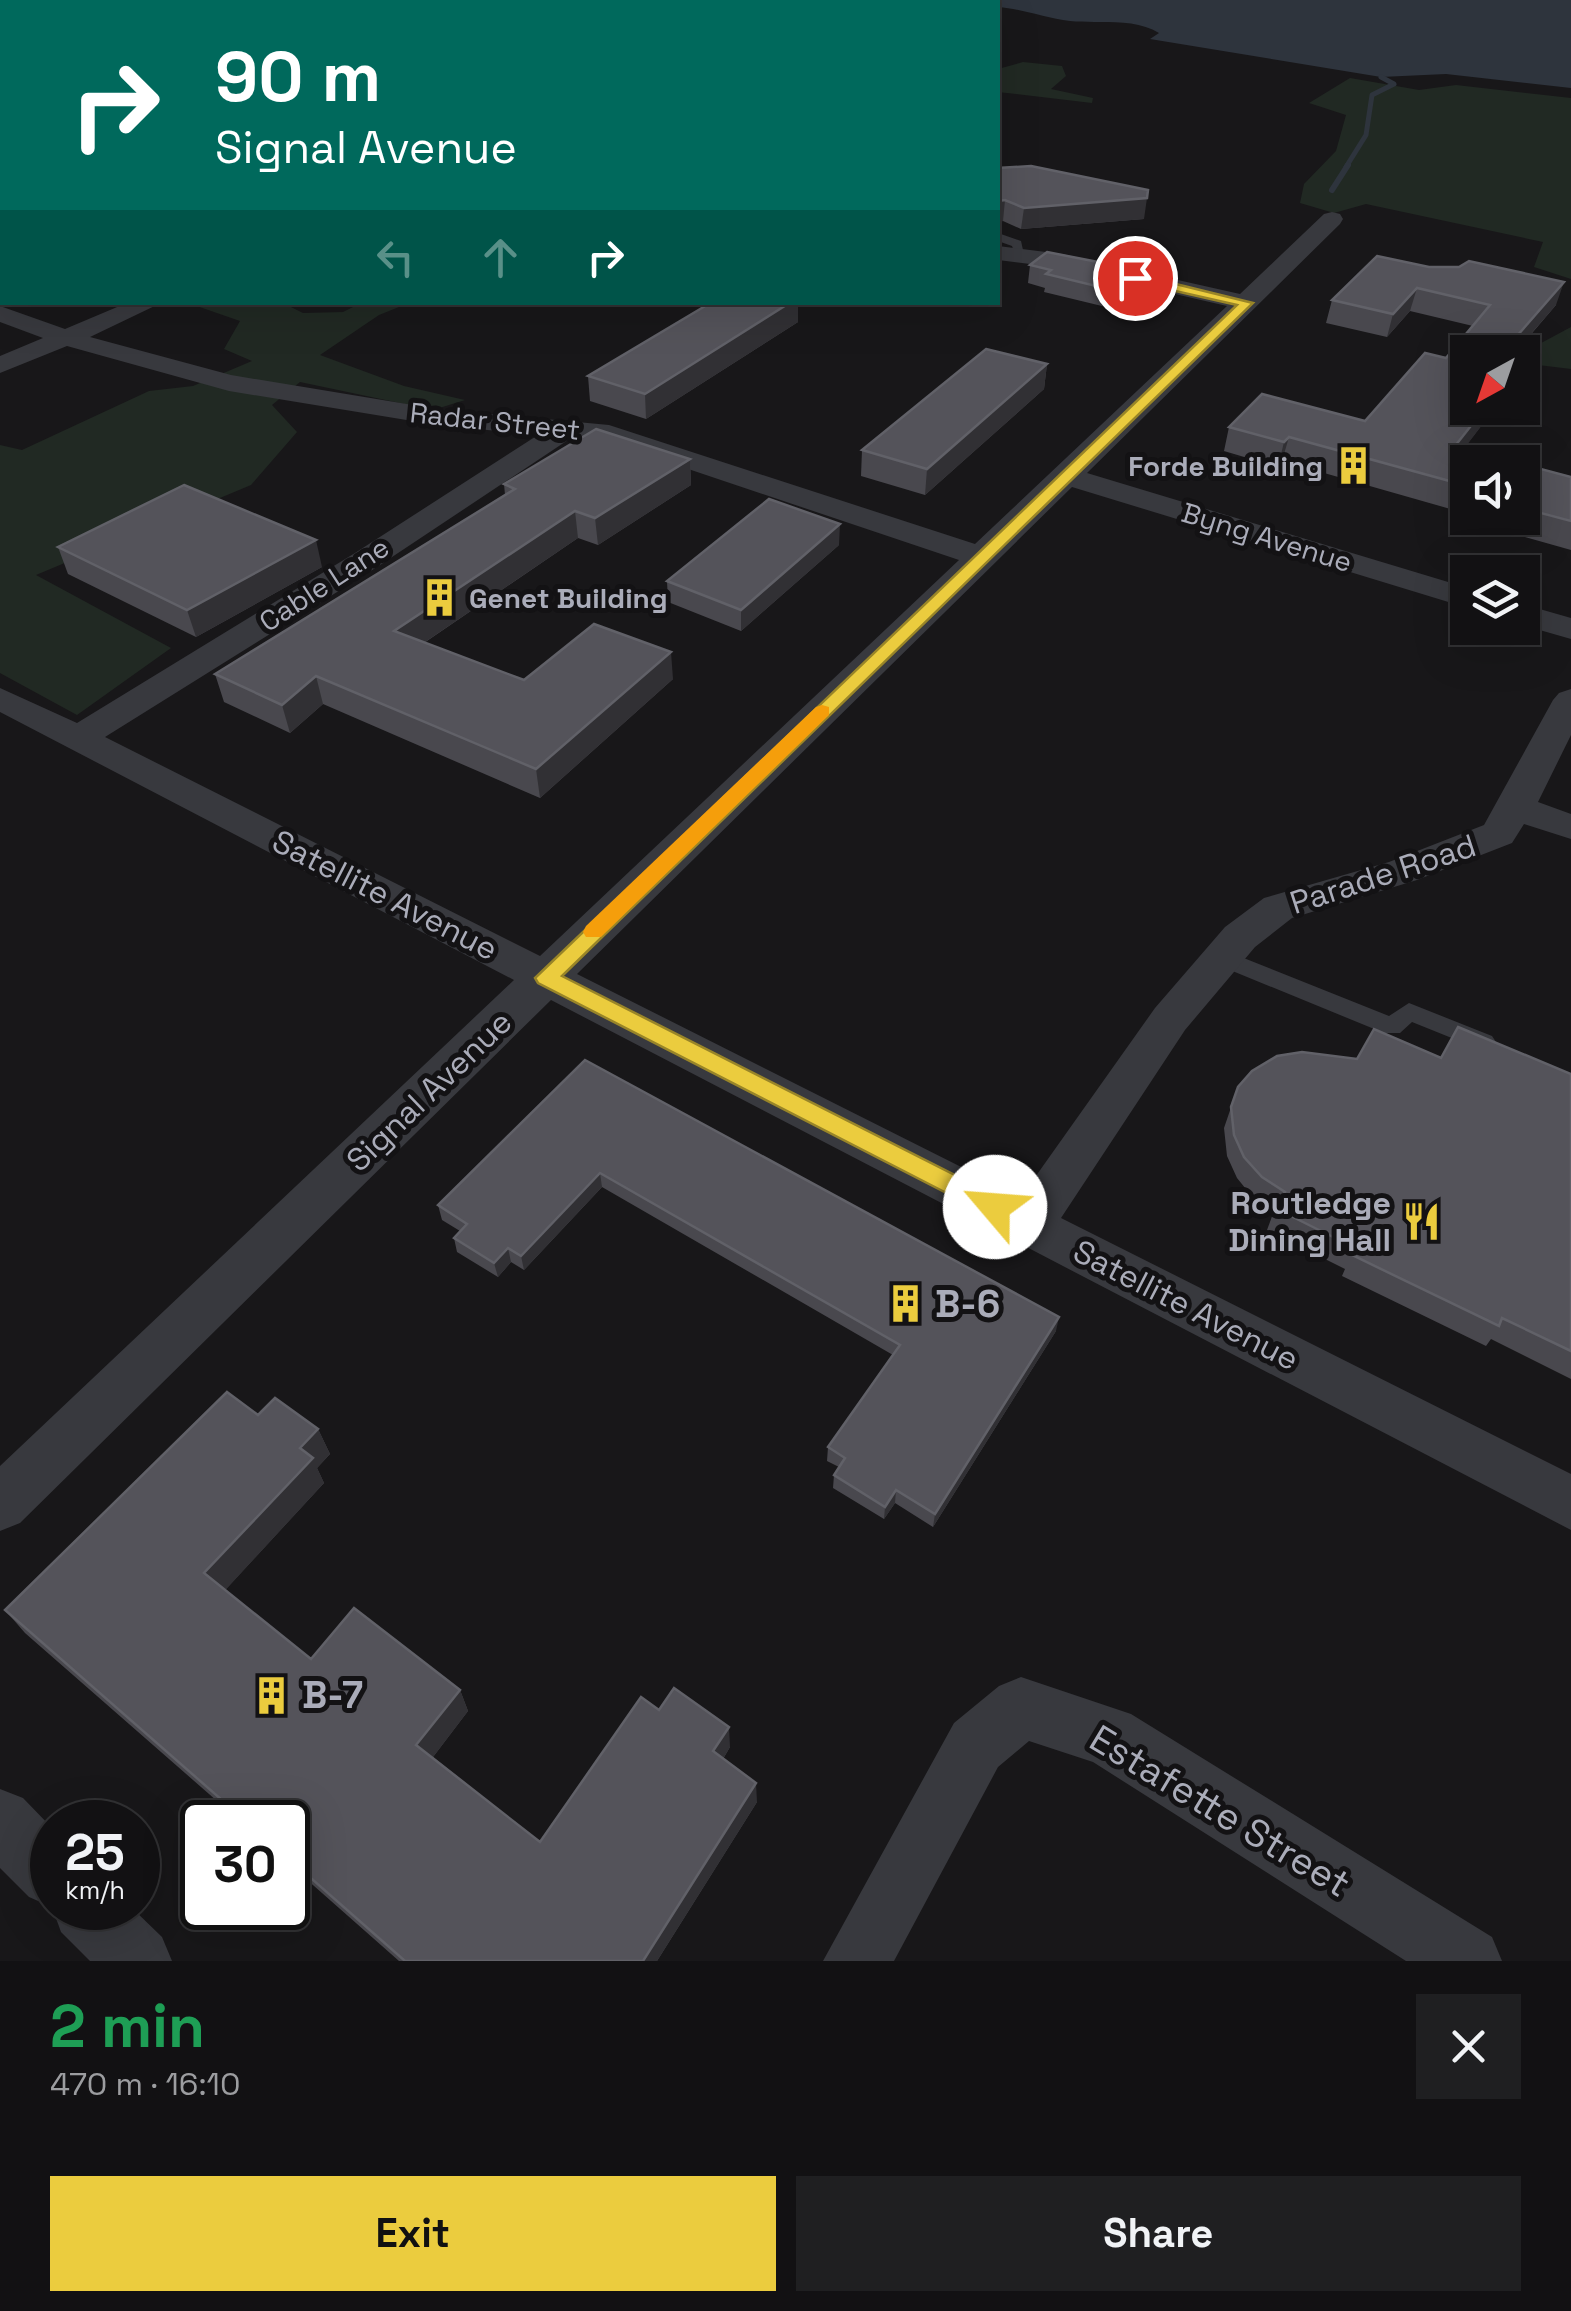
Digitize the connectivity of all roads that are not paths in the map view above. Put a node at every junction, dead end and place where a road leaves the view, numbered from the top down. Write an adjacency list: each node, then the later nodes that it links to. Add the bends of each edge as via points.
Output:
1 (1332, 218): 4 (street, Signal Avenue)
2 (1000, 238): 3 (lane, via 1017,244)
3 (1009, 254): 4 (street)
4 (1246, 303): 10 (street, Signal Avenue)
5 (143, 305): 7 (street)
6 (0, 313): 7 (street, Radar Street)
7 (63, 337): 8 (street); 9 (street, Radar Street, via 229,383 437,417)
8 (0, 364)
9 (567, 428): 11 (street, Radar Street, via 609,432); 17 (street, Cable Lane)
10 (1066, 476): 11 (street, Signal Avenue); 12 (street, Byng Avenue)
11 (982, 557): 21 (street, Signal Avenue)
12 (1450, 593)
13 (1540, 620): 14 (street)
14 (1571, 629)
15 (0, 698): 17 (street, Satellite Avenue)
16 (1571, 700): 18 (street, Parade Road)
17 (78, 738): 21 (street, Satellite Avenue)
18 (1516, 808): 19 (street); 20 (street, Parade Road, via 1483,843 1278,908)
19 (1571, 828)
20 (1221, 957): 22 (lane, via 1392,1027 1409,1011); 23 (street, Parade Road, via 1170,1019)
21 (546, 978): 23 (street, Satellite Avenue); 25 (street, Signal Avenue)
22 (1499, 1048)
23 (1029, 1225): 24 (street, Satellite Avenue)
24 (1571, 1503)
25 (0, 1504)
26 (0, 1821): 27 (street)
27 (30, 1852)
28 (107, 1930): 29 (street)
29 (138, 1961)
30 (857, 1961): 31 (street, Estafette Street, via 976,1745 1021,1708 1109,1736)
31 (1468, 1961)

